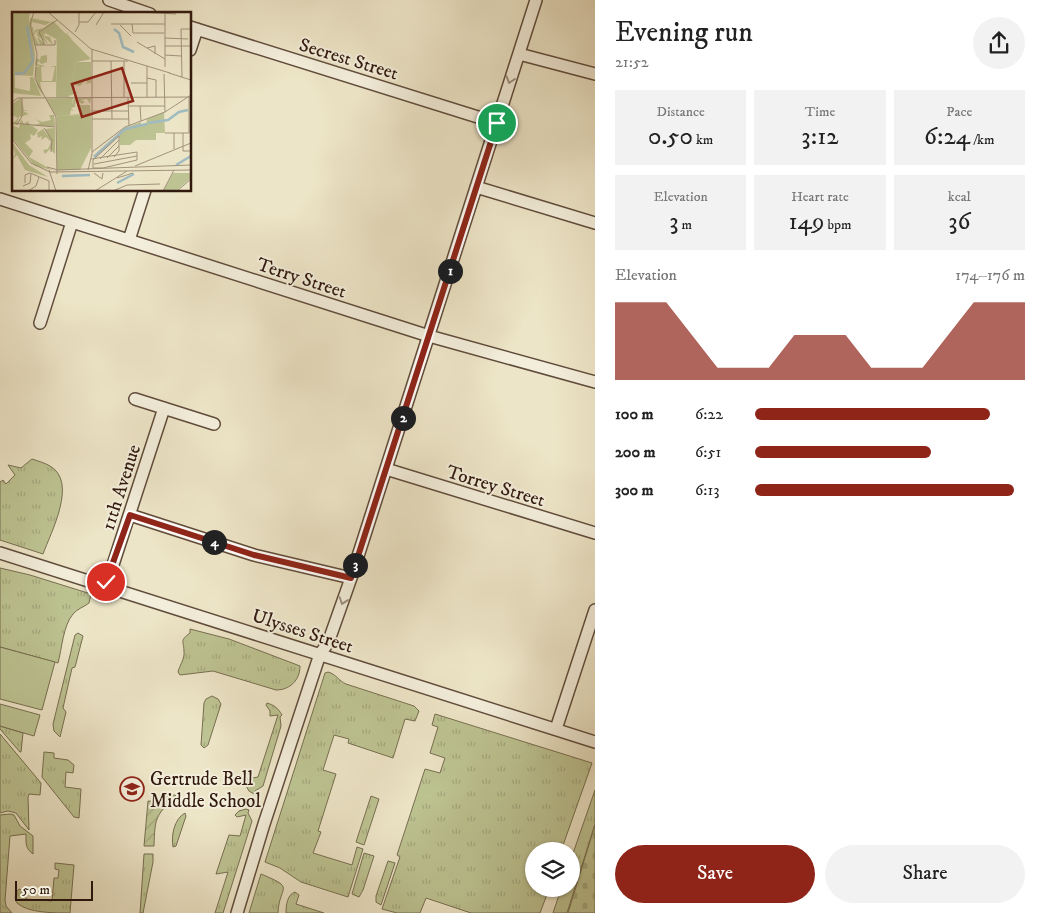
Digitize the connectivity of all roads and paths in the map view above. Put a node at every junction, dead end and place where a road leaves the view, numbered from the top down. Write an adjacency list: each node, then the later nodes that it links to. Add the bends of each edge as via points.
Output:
1 (109, 0): 3 (street)
2 (536, 0): 6 (street)
3 (144, 12)
4 (193, 28): 5 (street); 8 (street, Secrest Street)
5 (191, 43)
6 (519, 54): 7 (street); 8 (street, one-way to 8)
7 (595, 74)
8 (497, 123): 9 (street)
9 (476, 187): 13 (street); 16 (street)
10 (145, 191): 14 (street)
11 (0, 199): 12 (street, Terry Street)
12 (72, 222): 14 (street, Terry Street); 15 (street)
13 (595, 223)
14 (129, 240): 16 (street, Terry Street)
15 (40, 323)
16 (429, 336): 17 (street, Terry Street); 21 (street)
17 (595, 382)
18 (135, 399): 19 (street)
19 (164, 408): 20 (street); 22 (street, 11th Avenue)
20 (214, 424)
21 (386, 470): 23 (street, Torrey Street); 25 (street)
22 (130, 515): 25 (street, via 254,555); 26 (street, 11th Avenue)
23 (595, 533)
24 (0, 553): 26 (street, Ulysses Street)
25 (351, 578): 28 (street, one-way to 28, via 328,643)
26 (105, 581): 28 (street, Ulysses Street)
27 (595, 610): 29 (street)
28 (320, 654): 29 (street, Ulysses Street); 31 (street)
29 (556, 730): 30 (street, Ulysses Street)
30 (595, 742)
31 (238, 913)

